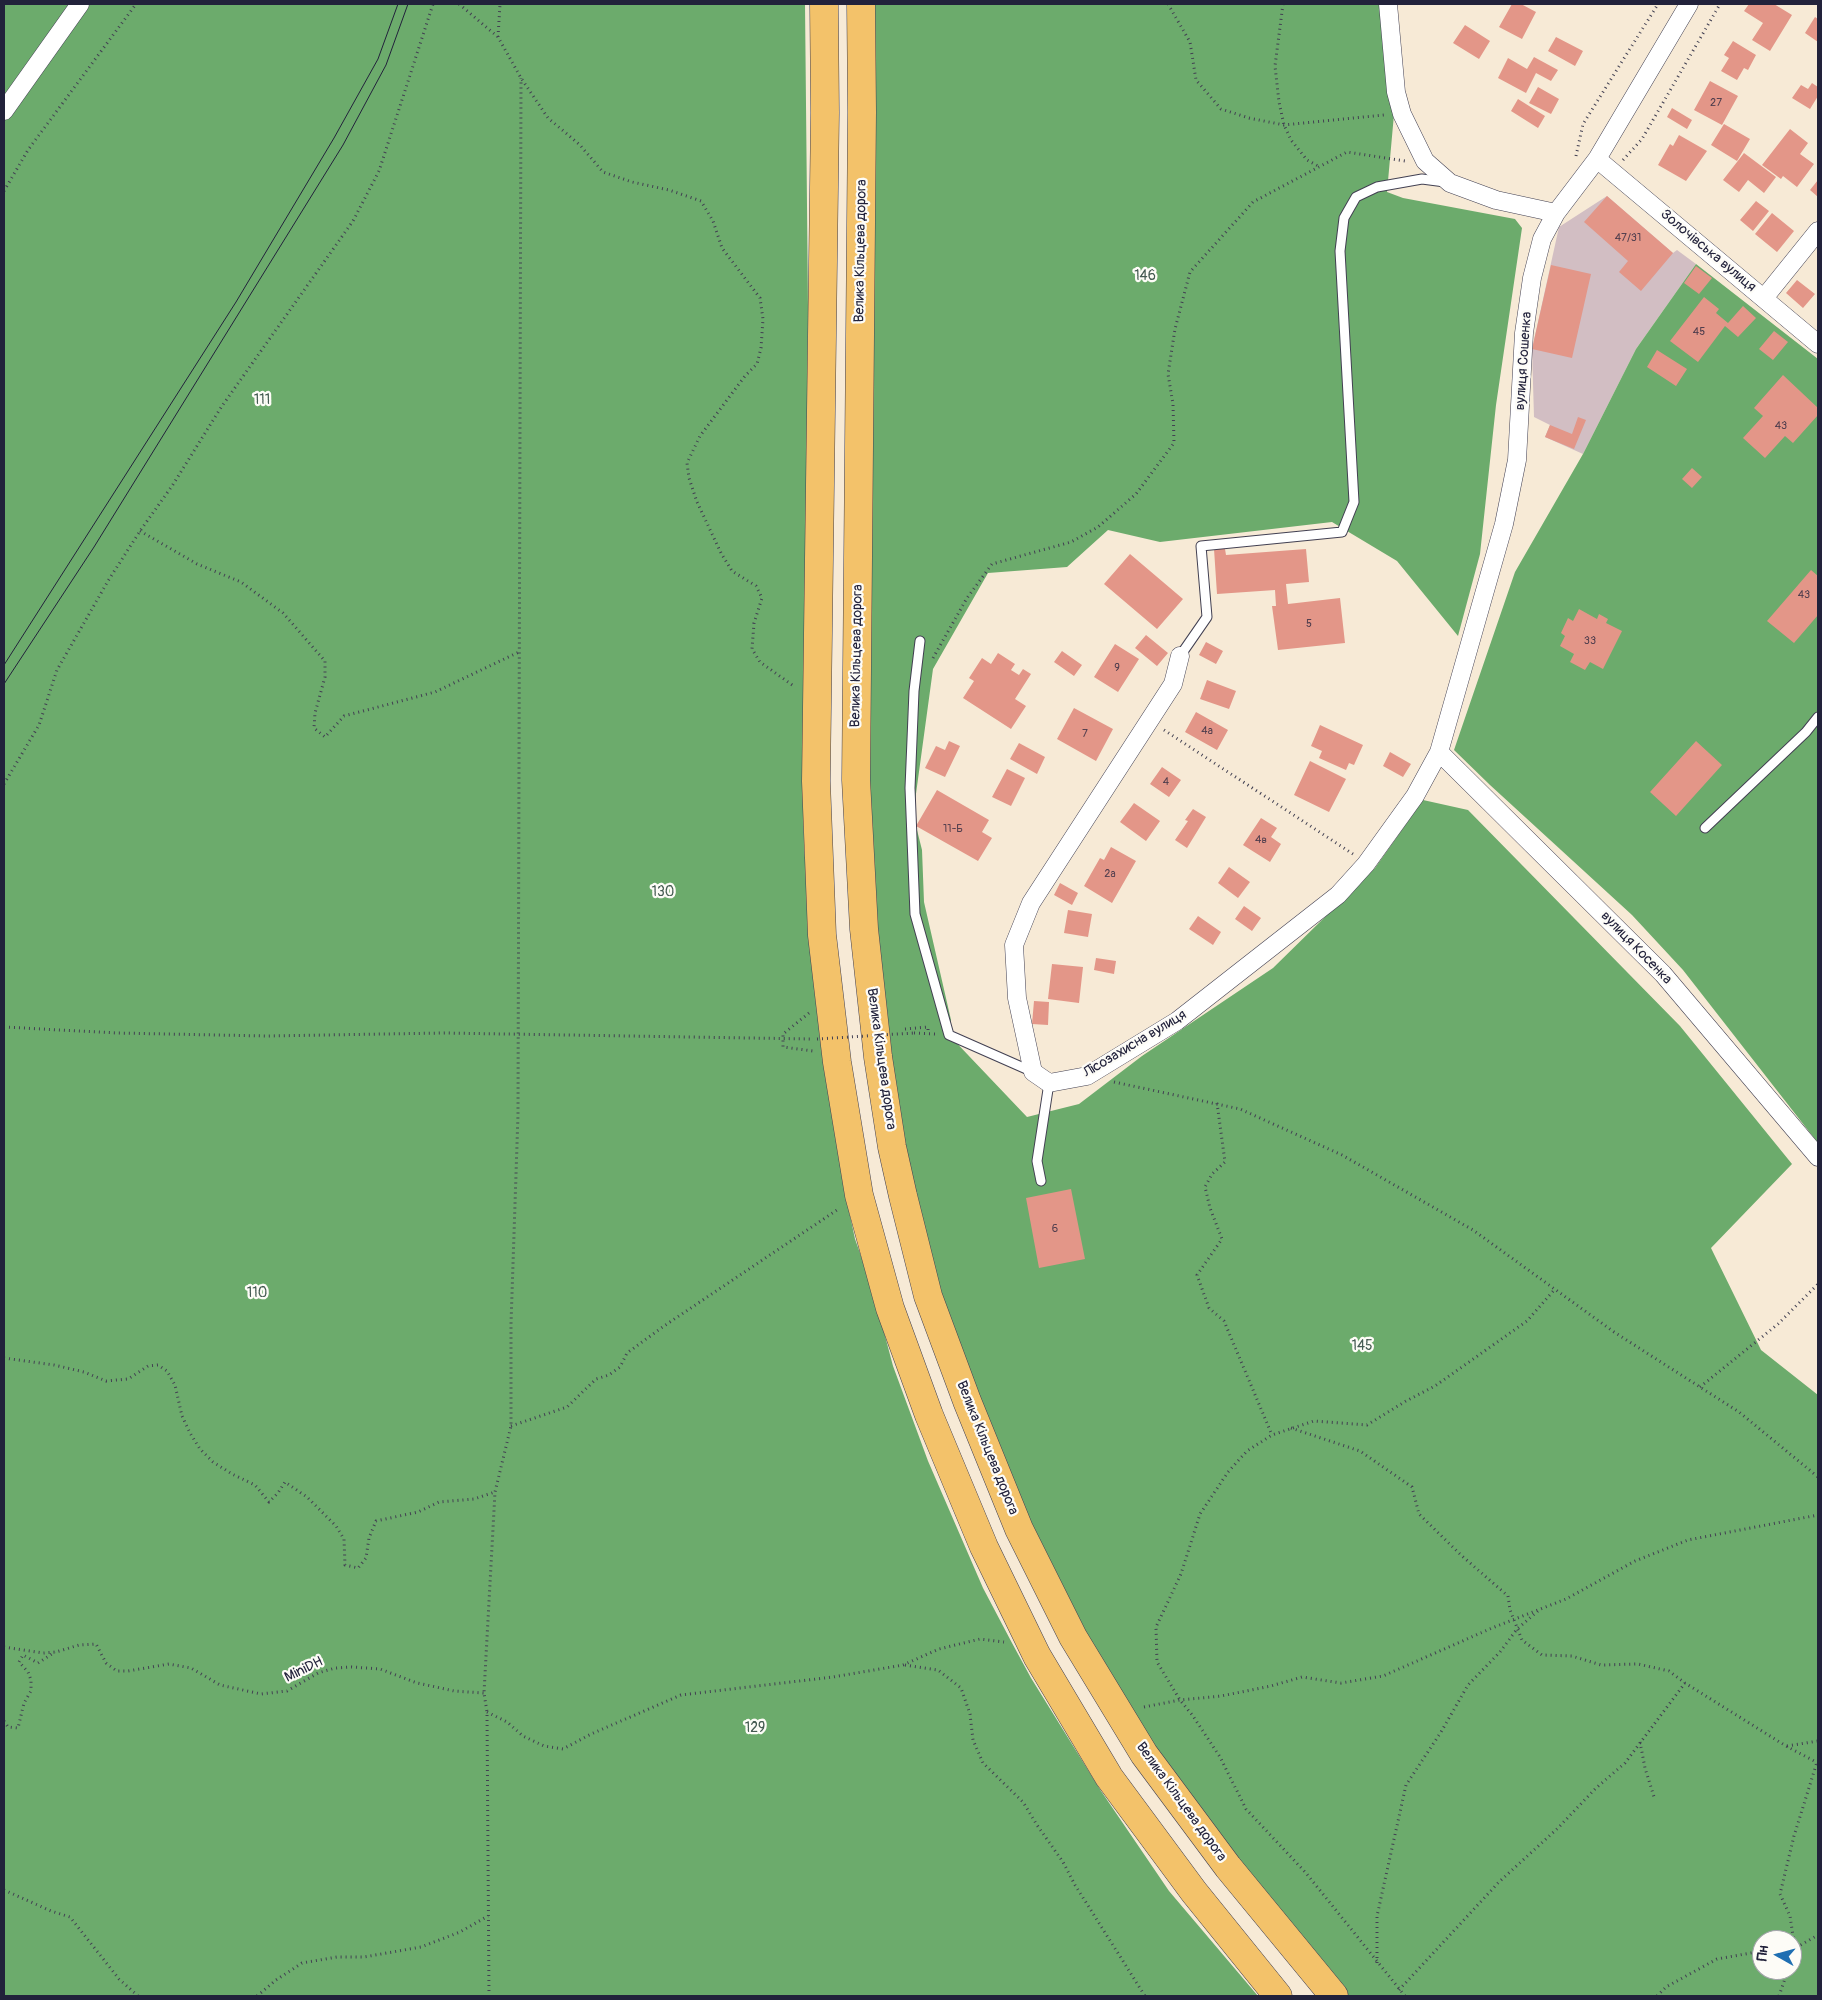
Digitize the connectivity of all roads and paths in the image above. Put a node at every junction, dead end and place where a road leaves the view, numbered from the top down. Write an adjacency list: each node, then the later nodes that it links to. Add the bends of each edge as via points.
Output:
1 (80, 4): 15 (street)
2 (136, 4): 23 (path, via 28,150)
3 (433, 4): 28 (path, via 380,171 353,221 222,406)
4 (459, 4): 13 (path)
5 (500, 4): 13 (path)
6 (824, 4): 54 (main road, via 817,791 822,935 837,1062)
7 (861, 4): 97 (main road, Велика Кільцева дорога, via 856,780 864,929 877,1047 903,1196 928,1296 967,1402 1019,1529 1073,1637 1144,1754 1228,1867)
8 (1168, 4): 17 (path, via 1190,42 1196,80 1221,109)
9 (1283, 4): 17 (path, via 1275,66)
10 (1388, 4): 16 (street, via 1396,92)
11 (1689, 4): 18 (street, вулиця Сошенка)
12 (1720, 4): 21 (path, via 1642,139)
13 (498, 37): 14 (path)
14 (521, 78): 30 (path); 33 (path, via 548,118 580,145 603,172 700,201 713,222 722,248 760,298 762,348 757,364 700,436 687,463 689,478 721,554 732,572 756,586 762,598 754,623 752,650 760,662)
15 (4, 111)
16 (1402, 114): 17 (path); 19 (street)
17 (1284, 125): 20 (path, via 1307,160)
18 (1597, 159): 21 (street, Золочівська вулиця); 24 (street, вулиця Сошенка)
19 (1425, 161): 20 (path, via 1397,161 1347,152); 22 (street)
20 (1319, 166): 32 (path, via 1253,202 1190,272 1175,329 1168,374 1174,444 1136,494 1098,527 1072,542 992,564 967,598)
21 (1612, 172): 26 (street, Золочівська вулиця)
22 (1450, 183): 24 (street, via 1496,200); 31 (lane, via 1422,180 1377,187 1356,197 1344,218 1340,251 1354,502 1342,532 1201,546 1207,618)
23 (4, 191)
24 (1556, 213): 36 (street, вулиця Сошенка, via 1542,239 1532,278 1524,333 1517,460 1504,524)
25 (1818, 231): 26 (street)
26 (1764, 298): 27 (street, Золочівська вулиця)
27 (1818, 344)
28 (140, 531): 30 (path, via 197,564 242,582 283,613 325,661 325,677 314,728 325,737 344,716 435,692); 37 (path, via 57,670 39,724)
29 (920, 642): 48 (lane, via 914,691 910,788 915,914 949,1035)
30 (519, 652): 45 (path)
31 (1180, 656): 35 (street, via 1173,684)
32 (931, 661)
33 (798, 690)
34 (1818, 717): 38 (lane)
35 (1148, 720): 39 (path); 48 (street, via 1031,903 1014,946 1017,998)
36 (1440, 752): 39 (street, Лісозахисна вулиця, via 1415,796); 52 (street, вулиця Косенка, via 1663,974)
37 (4, 784)
38 (1705, 828)
39 (1366, 864): 49 (street, Лісозахисна вулиця, via 1338,895 1177,1021)
40 (813, 1010): 46 (path, via 783,1034)
41 (4, 1028): 45 (path, via 267,1036)
42 (904, 1028): 44 (path, via 928,1028)
43 (922, 1033): 46 (path, bridge)
44 (928, 1033)
45 (518, 1035): 46 (path); 59 (path)
46 (783, 1039): 47 (path, via 783,1047)
47 (818, 1052)
48 (1034, 1072): 50 (street)
49 (1087, 1076): 50 (street, Лісозахисна вулиця); 51 (path)
50 (1049, 1083): 53 (lane, via 1037,1161)
51 (1217, 1104): 56 (path, via 1240,1109 1342,1155 1473,1230); 61 (path, via 1225,1162 1212,1174 1205,1187 1222,1239 1197,1275 1209,1308 1224,1321)
52 (1818, 1157)
53 (1041, 1181)
54 (859, 1195): 59 (path, via 679,1315 627,1353 620,1367 596,1379 567,1407); 70 (main road, via 890,1308 929,1415 984,1547)
55 (1818, 1284): 58 (path, via 1778,1324)
56 (1555, 1289): 58 (path, via 1614,1332); 60 (path, via 1527,1321 1435,1386 1367,1426 1314,1421)
57 (4, 1358): 63 (path, via 84,1372 106,1382 128,1379 148,1366 158,1365 167,1371 175,1385 182,1416 200,1449 213,1462 255,1484 269,1502 285,1482 307,1497 344,1538 345,1565 358,1568 366,1558 376,1522 418,1512 439,1502 474,1499)
58 (1700, 1387): 62 (path, via 1739,1412)
59 (511, 1426): 63 (path)
60 (1291, 1428): 61 (path); 66 (path, via 1360,1451 1412,1487 1419,1514 1508,1596)
61 (1272, 1435): 74 (path, via 1247,1451 1228,1472 1200,1514 1181,1574 1156,1627 1157,1662)
62 (1818, 1477)
63 (494, 1492): 73 (path)
64 (1818, 1515): 65 (path, via 1688,1540 1635,1561 1566,1599)
65 (1540, 1609): 66 (path); 67 (path)
66 (1513, 1620): 67 (path); 74 (path, via 1384,1676 1341,1683 1302,1677 1270,1686)
67 (1517, 1629): 72 (path, via 1522,1640 1542,1655 1572,1656 1601,1665 1638,1664 1669,1671); 89 (path, via 1468,1685 1406,1784 1377,1916)
68 (4, 1647): 69 (path, MiniDH)
69 (56, 1652): 73 (path, MiniDH, via 96,1644 106,1663 117,1671 169,1664 191,1668 220,1685 261,1694 287,1691 318,1673 352,1667 380,1669 436,1688); 77 (path, via 38,1663 23,1655 19,1662 28,1672 31,1691 24,1703 18,1728 8,1727)
70 (1037, 1656): 71 (path, via 1012,1643 980,1639 939,1649); 96 (main road, via 1109,1778 1194,1892)
71 (903, 1664): 76 (path, via 833,1677 681,1695 563,1749 544,1746 523,1736 507,1722); 95 (path, via 938,1670 961,1688 970,1714 973,1740 984,1763 1023,1802)
72 (1685, 1683): 78 (path); 80 (path)
73 (484, 1693): 76 (path)
74 (1180, 1700): 75 (path); 89 (path, via 1220,1756 1246,1809 1306,1873)
75 (1144, 1708)
76 (487, 1712): 84 (path)
77 (4, 1721)
78 (1640, 1741): 82 (path); 91 (path, via 1625,1764 1499,1882)
79 (1818, 1741): 80 (path)
80 (1786, 1746): 81 (path)
81 (1818, 1762): 85 (path, via 1794,1836 1780,1894 1790,1916)
82 (1655, 1800)
83 (4, 1890): 92 (path, via 70,1917 119,1978)
84 (489, 1915): 93 (path, via 460,1932 421,1947 302,1963); 94 (path)
85 (1791, 1930)
86 (1818, 1935): 87 (path)
87 (1802, 1944)
88 (1752, 1953): 99 (path, via 1717,1958)
89 (1377, 1964): 91 (path)
90 (1785, 1980): 100 (path)
91 (1400, 1990): 98 (path)
92 (138, 1996)
93 (257, 1996)
94 (489, 1996)
95 (1145, 1996)
96 (1278, 1996)
97 (1334, 1996)
98 (1405, 1996)
99 (1657, 1996)
100 (1779, 1996)

